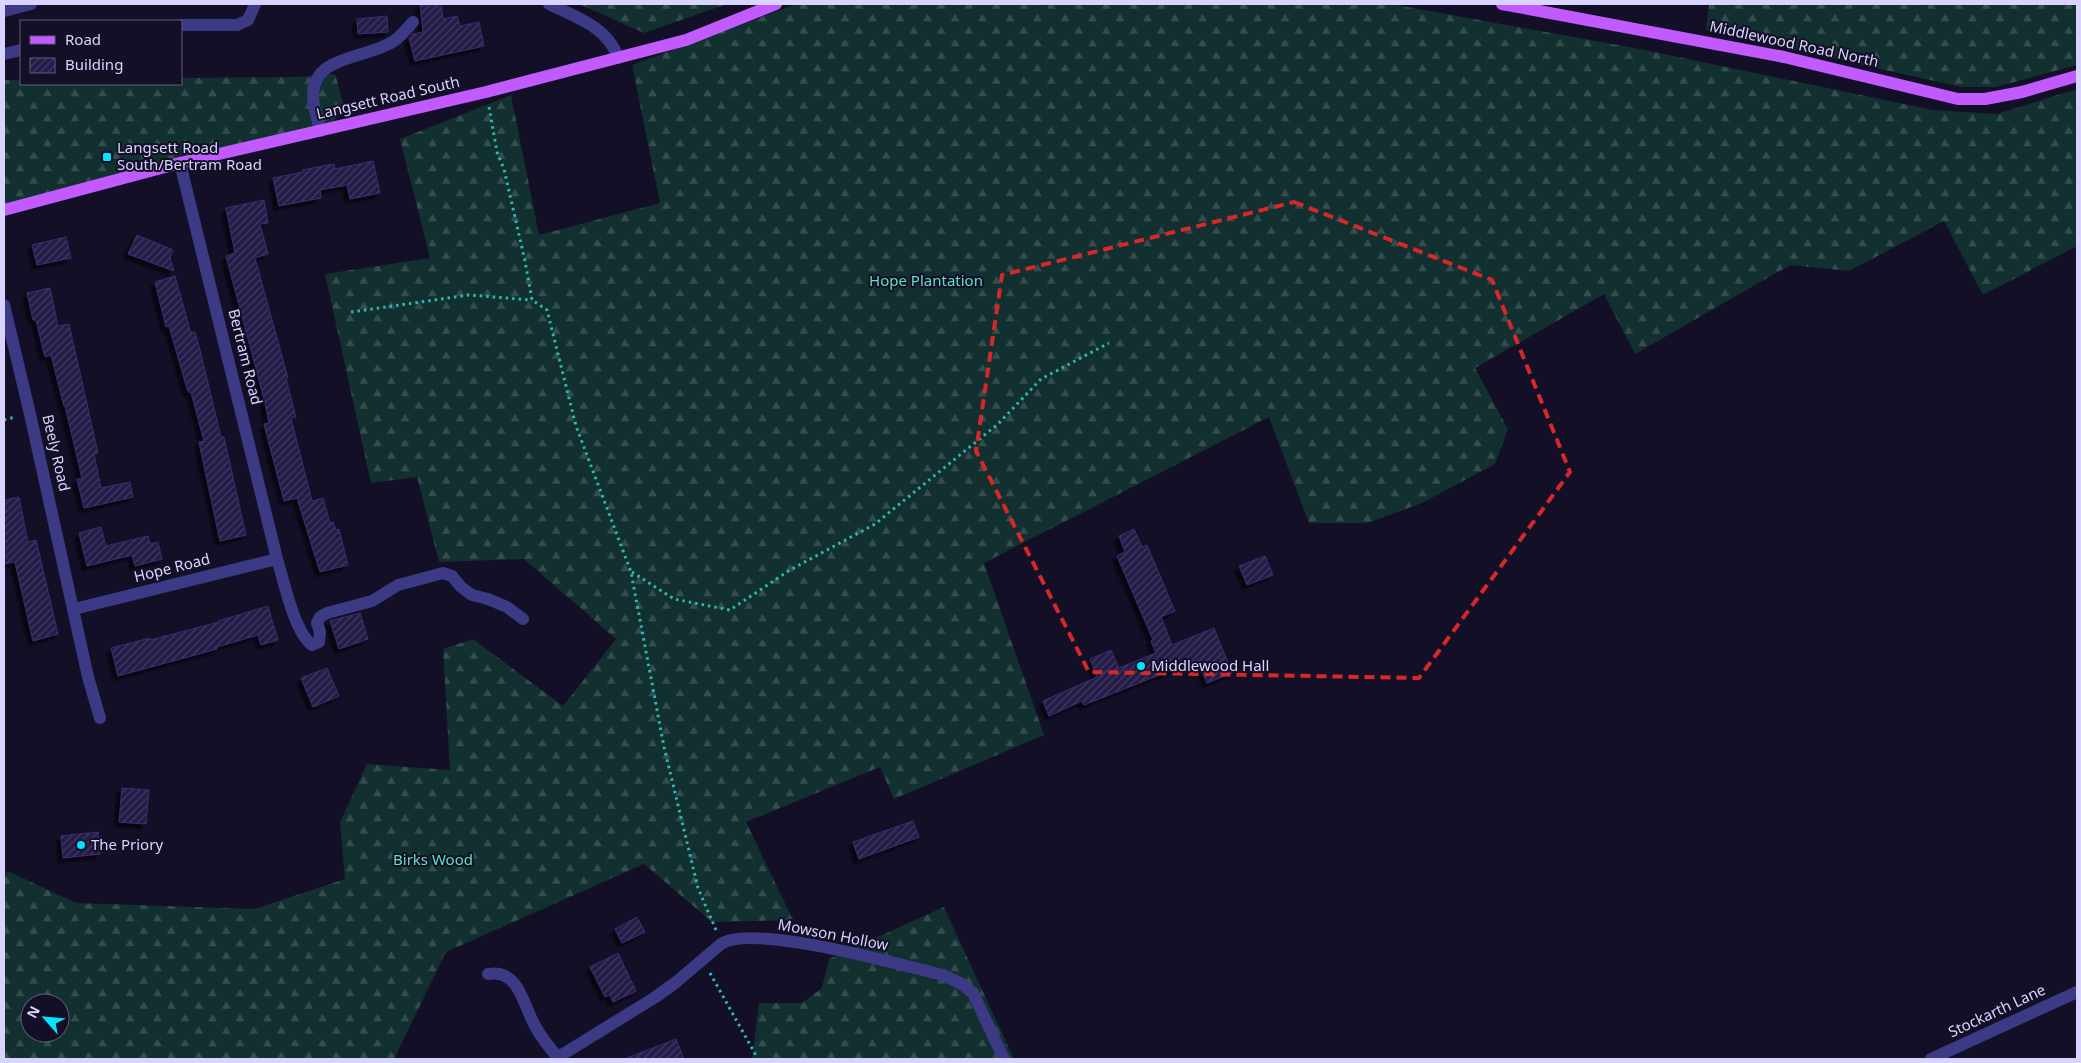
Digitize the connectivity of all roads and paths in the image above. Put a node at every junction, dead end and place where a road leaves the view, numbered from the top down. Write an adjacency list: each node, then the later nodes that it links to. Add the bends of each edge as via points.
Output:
1 (31, 4): 6 (street)
2 (255, 4): 8 (street, via 248,20 236,25)
3 (549, 4): 11 (street, via 607,36 615,46)
4 (776, 4): 11 (main road, Langsett Road South, via 686,40)
5 (1502, 4): 12 (main road, Middlewood Road North, via 1784,57 1958,99 1985,99 2022,92)
6 (4, 11)
7 (413, 22): 14 (street, via 394,42 341,60 323,71 314,86 313,98)
8 (182, 25)
9 (20, 50): 10 (street)
10 (4, 54)
11 (618, 58): 13 (main road, Langsett Road South)
12 (2077, 76)
13 (486, 92): 14 (main road, Langsett Road South); 17 (path, via 497,152 526,261)
14 (320, 131): 15 (main road, Langsett Road South)
15 (180, 163): 16 (main road, Langsett Road South); 21 (street, Bertram Road)
16 (4, 210)
17 (532, 300): 19 (path, via 469,295); 22 (path, via 547,310 576,426)
18 (4, 305): 23 (street, Beely Road)
19 (351, 312)
20 (1110, 343): 22 (path, via 1041,380 998,424 875,524 790,570 730,610 674,599)
21 (277, 559): 23 (street, Hope Road); 24 (street, Bertram Road, via 291,608 306,640 312,645 319,642 317,622 327,613 372,601 398,585 443,573 452,576 472,596 507,607)
22 (631, 572): 26 (path, via 664,747 698,888)
23 (74, 609): 25 (street, Beely Road)
24 (523, 619)
25 (100, 718)
26 (722, 944): 30 (street, Mowson Hollow, via 654,998); 32 (street, Mowson Hollow, via 729,939 748,937 810,944 943,975 973,993)
27 (709, 971): 31 (path)
28 (488, 974): 30 (street, via 497,972 511,978 533,1023)
29 (2077, 992): 33 (street, Stockarth Lane)
30 (557, 1058)
31 (758, 1059)
32 (1004, 1059)
33 (1931, 1059)

